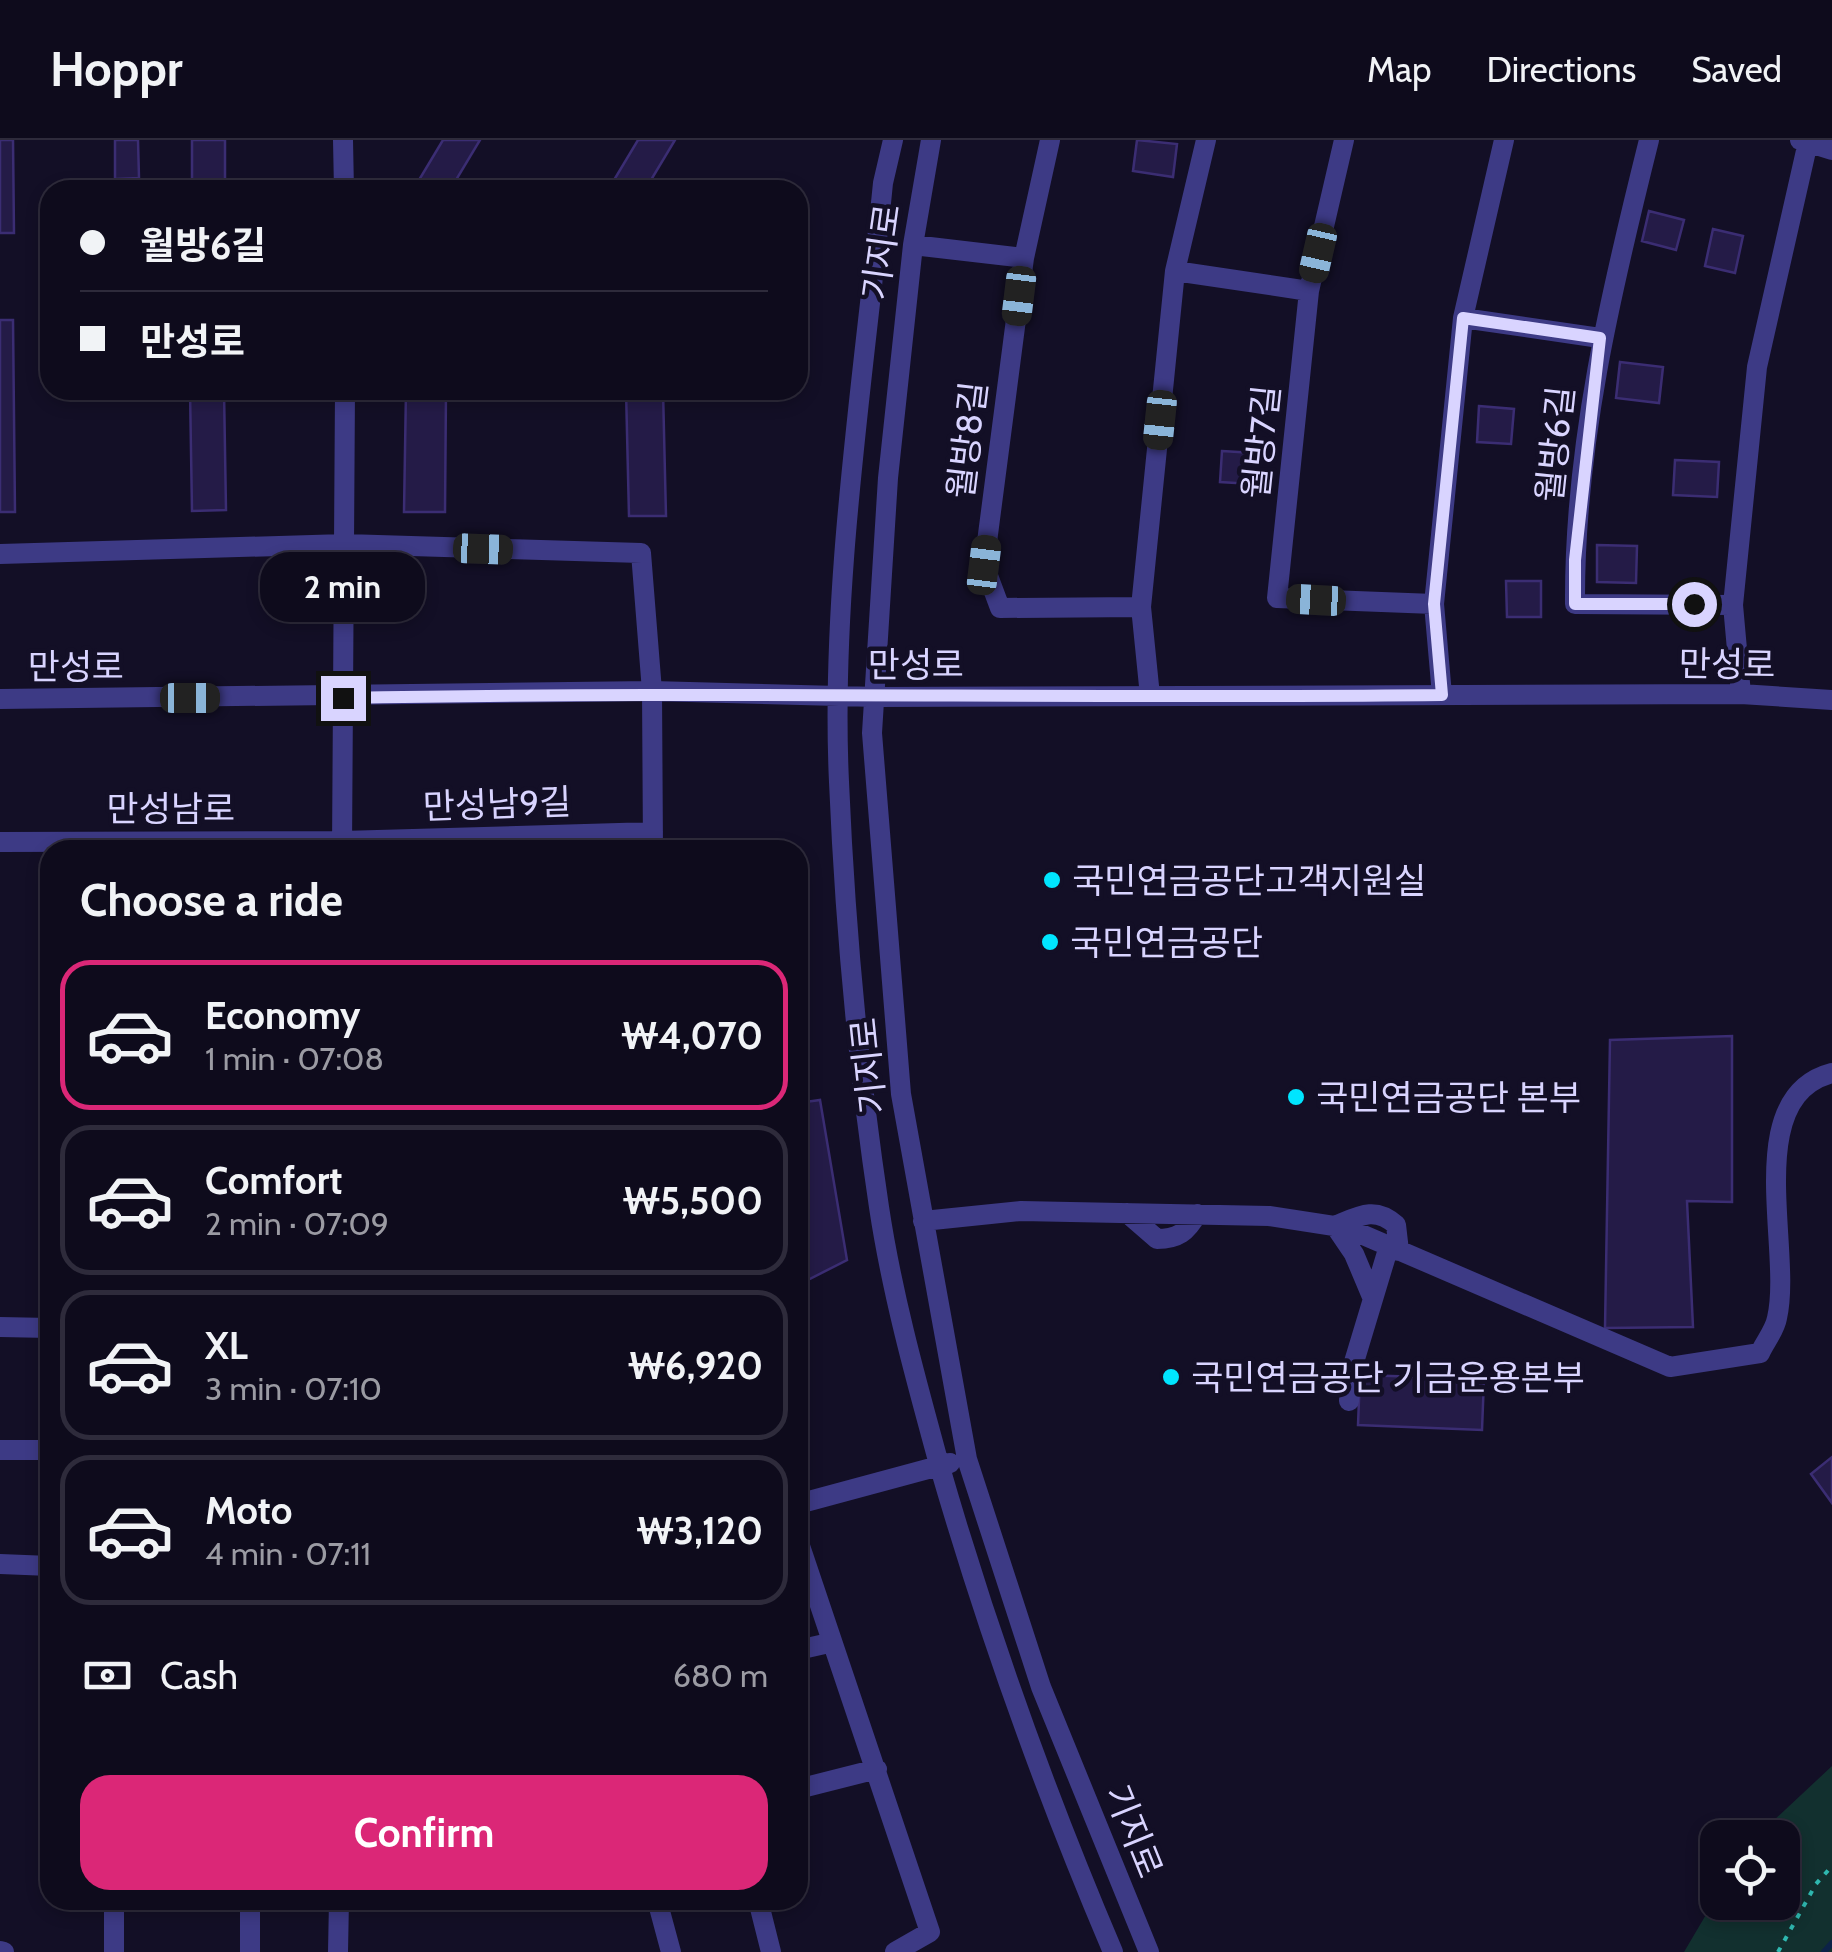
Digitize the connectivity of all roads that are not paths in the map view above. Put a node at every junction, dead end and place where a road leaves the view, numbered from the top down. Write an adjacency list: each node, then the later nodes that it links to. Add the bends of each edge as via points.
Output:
1 (343, 140): 11 (street)
2 (893, 140): 27 (street, 기지로, via 882,183)
3 (931, 140): 12 (street, 기지로)
4 (1050, 140): 13 (street, 월방8길)
5 (1206, 140): 14 (street)
6 (1344, 140): 15 (street, 월방7길)
7 (1504, 140): 16 (street)
8 (1649, 140): 17 (street, 월방6길)
9 (1804, 141): 10 (street); 22 (street, via 1757,366)
10 (1832, 150)
11 (344, 180)
12 (913, 244): 13 (street); 28 (street, 기지로, via 888,478)
13 (1024, 258): 23 (street, 월방8길, via 984,565 1000,608)
14 (1175, 271): 15 (street); 23 (street)
15 (1309, 291): 21 (street, 월방7길, via 1277,598)
16 (1463, 318): 17 (street); 21 (street)
17 (1600, 338): 22 (street, 월방6길, via 1575,604)
18 (345, 400): 19 (street)
19 (345, 544): 20 (street); 24 (street, via 641,554); 30 (street)
20 (0, 554)
21 (1434, 604): 26 (street)
22 (1733, 605): 25 (street)
23 (1141, 607): 29 (street)
24 (652, 691): 27 (street, 만성로); 30 (street, 만성로); 34 (street)
25 (1741, 694): 26 (street, 만성로); 32 (street, 만성로)
26 (1442, 695): 29 (street, 만성로)
27 (839, 696): 28 (street, 만성로); 48 (street, 기지로, via 844,856 879,1211)
28 (877, 696): 29 (street, 만성로); 38 (street, 기지로, via 872,733 900,1074)
29 (1150, 696)
30 (343, 698): 31 (street, 만성로); 33 (street)
31 (0, 699)
32 (1832, 700)
33 (342, 840)
34 (653, 840)
35 (0, 842): 36 (street, 만성남로)
36 (40, 843)
37 (1832, 1073): 40 (street, via 1797,1092 1780,1122 1777,1318 1760,1352 1670,1367)
38 (923, 1221): 39 (street, via 1021,1211 1269,1216); 47 (street, 기지로)
39 (1334, 1226): 40 (street, via 1369,1212 1386,1216 1396,1226); 41 (street)
40 (1394, 1248): 41 (street)
41 (1373, 1299): 44 (street)
42 (0, 1327): 43 (street)
43 (40, 1328)
44 (1348, 1401)
45 (0, 1450): 46 (street)
46 (40, 1450)
47 (966, 1459): 48 (street); 69 (street, 기지로, via 1041,1687)
48 (940, 1466): 49 (street); 68 (street, 기지로, via 1046,1795)
49 (808, 1501)
50 (0, 1564): 51 (street)
51 (40, 1566)
52 (808, 1572): 53 (street)
53 (830, 1643): 54 (street); 55 (street)
54 (808, 1648)
55 (877, 1770): 56 (street); 67 (street, via 930,1932)
56 (808, 1786)
57 (114, 1910): 62 (street)
58 (250, 1910): 63 (street)
59 (338, 1910): 64 (street)
60 (660, 1910): 65 (street)
61 (760, 1910): 66 (street)
62 (114, 1952)
63 (250, 1952)
64 (338, 1952)
65 (672, 1952)
66 (771, 1952)
67 (895, 1952)
68 (1113, 1952)
69 (1149, 1952)

